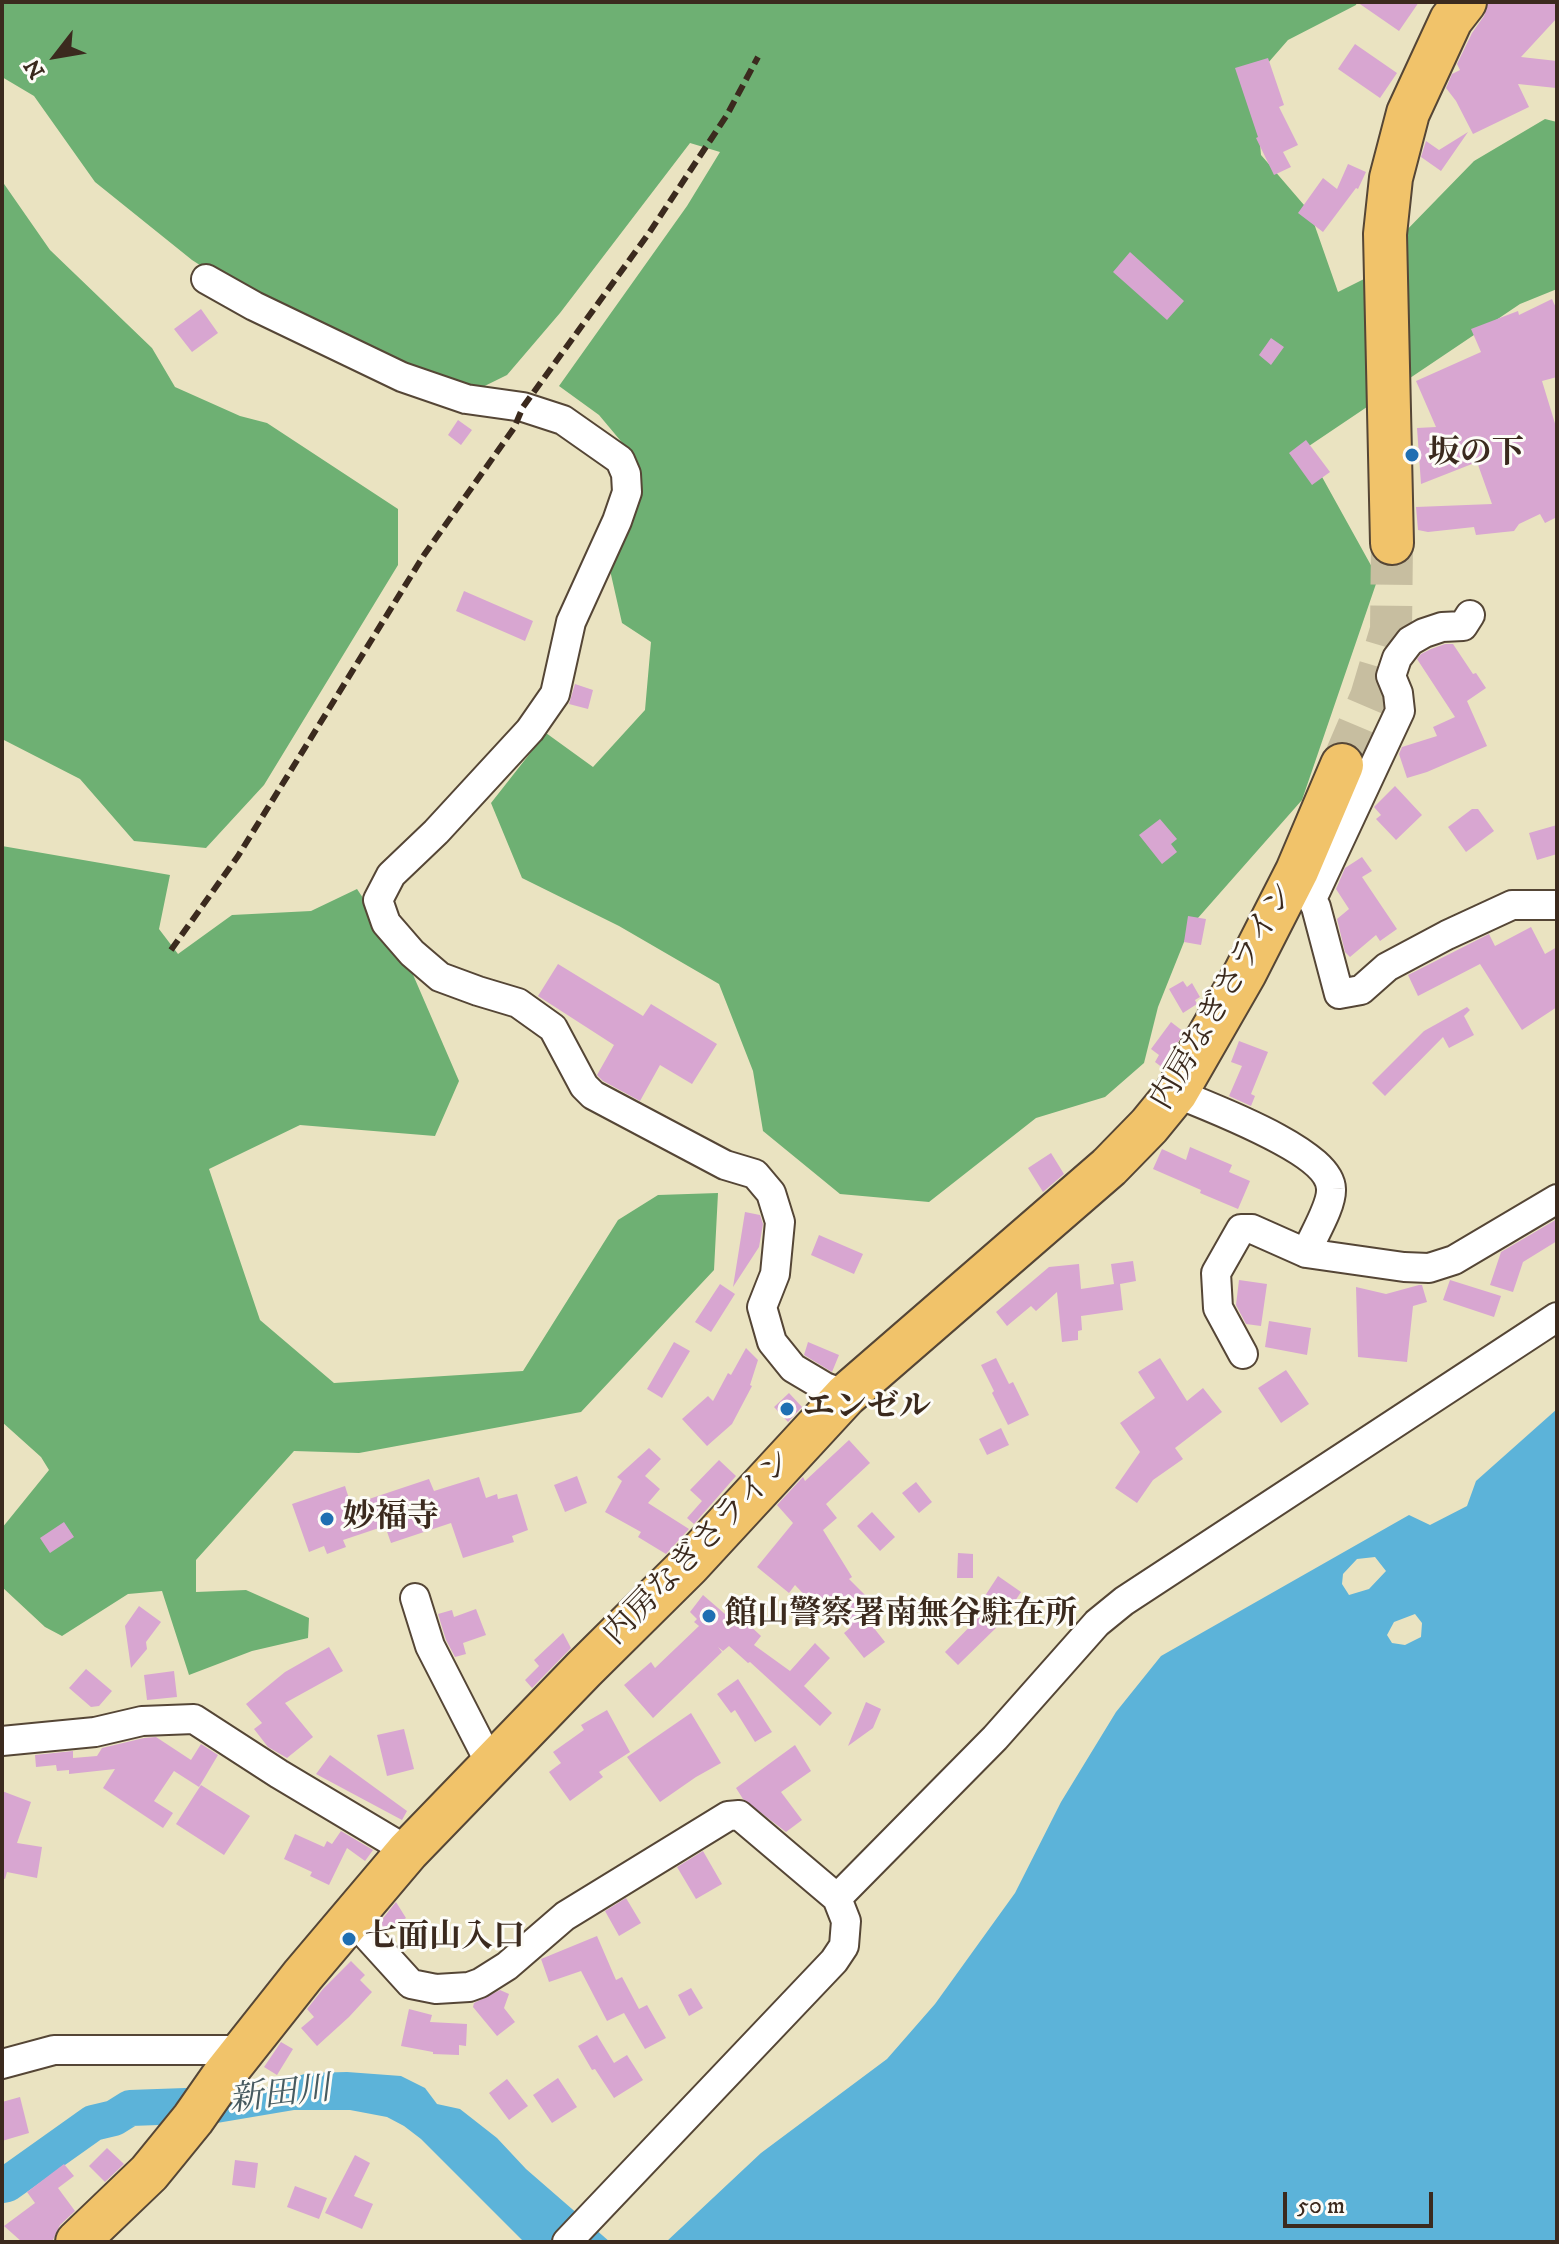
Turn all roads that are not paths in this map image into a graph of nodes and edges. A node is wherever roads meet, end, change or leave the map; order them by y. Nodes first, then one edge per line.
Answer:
1 (1465, 2) edge
2 (206, 279) dead end
3 (1392, 543) tunnel mouth
4 (1470, 615) dead end
5 (1342, 765) tunnel mouth
6 (1305, 885) junction
7 (1557, 905) edge
8 (1176, 1093) junction
9 (1557, 1199) edge
10 (1306, 1253) junction
11 (1557, 1317) edge
12 (1243, 1354) dead end
13 (846, 1395) junction
14 (415, 1598) dead end
15 (2, 1741) edge
16 (491, 1765) junction
17 (408, 1851) junction
18 (837, 1898) junction
19 (351, 1918) junction
20 (233, 2063) junction
21 (2, 2064) edge
22 (77, 2242) edge
23 (567, 2242) edge

1 - 3 highway
2 - 13 street
4 - 6 street
5 - 6 highway, 内房なぎさライン
6 - 7 street
6 - 8 highway, 内房なぎさライン
8 - 10 street
8 - 13 highway, 内房なぎさライン
9 - 10 street
10 - 12 street
11 - 18 street
13 - 16 highway, 内房なぎさライン
14 - 16 street
15 - 17 street
16 - 17 highway, 内房なぎさライン
17 - 19 highway, 内房なぎさライン
18 - 19 street
18 - 23 street
19 - 20 highway, 内房なぎさライン
20 - 21 street
20 - 22 highway, 内房なぎさライン

